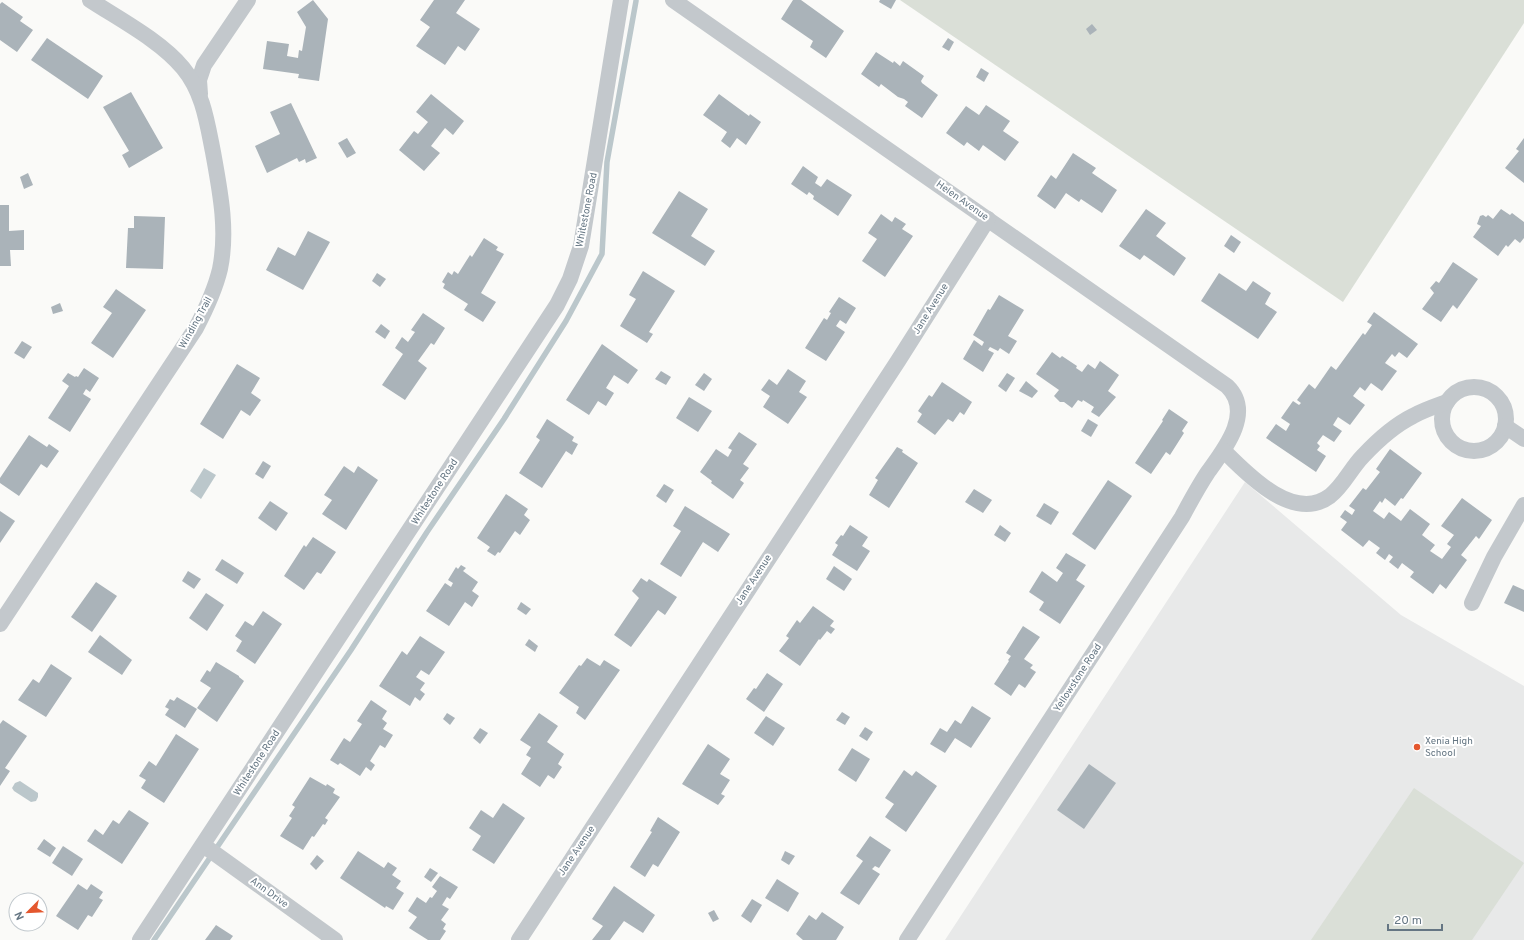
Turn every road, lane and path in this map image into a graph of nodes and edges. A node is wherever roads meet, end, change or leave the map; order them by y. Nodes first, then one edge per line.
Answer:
1 (90, 0) edge
2 (248, 0) edge
3 (621, 0) edge
4 (673, 0) edge
5 (200, 96) junction
6 (988, 219) junction
7 (1447, 402) junction
8 (1238, 411) joint
9 (1505, 426) junction
10 (1524, 439) edge
11 (1224, 451) junction
12 (1524, 505) edge
13 (1472, 603) dead end
14 (0, 624) edge
15 (203, 845) junction
16 (140, 940) edge
17 (336, 940) edge
18 (519, 940) edge
19 (907, 940) edge

1 - 5 street, Winding Trail
2 - 5 street
3 - 15 street, Whitestone Road
4 - 6 street, Helen Avenue
5 - 14 street, Winding Trail
6 - 8 street, Helen Avenue
6 - 18 street, Jane Avenue
7 - 9 street
7 - 9 street
7 - 11 street
8 - 11 street, Yellowstone Road
9 - 10 street
11 - 19 street, Yellowstone Road
12 - 13 street
15 - 16 street, Whitestone Road
15 - 17 street, Ann Drive

